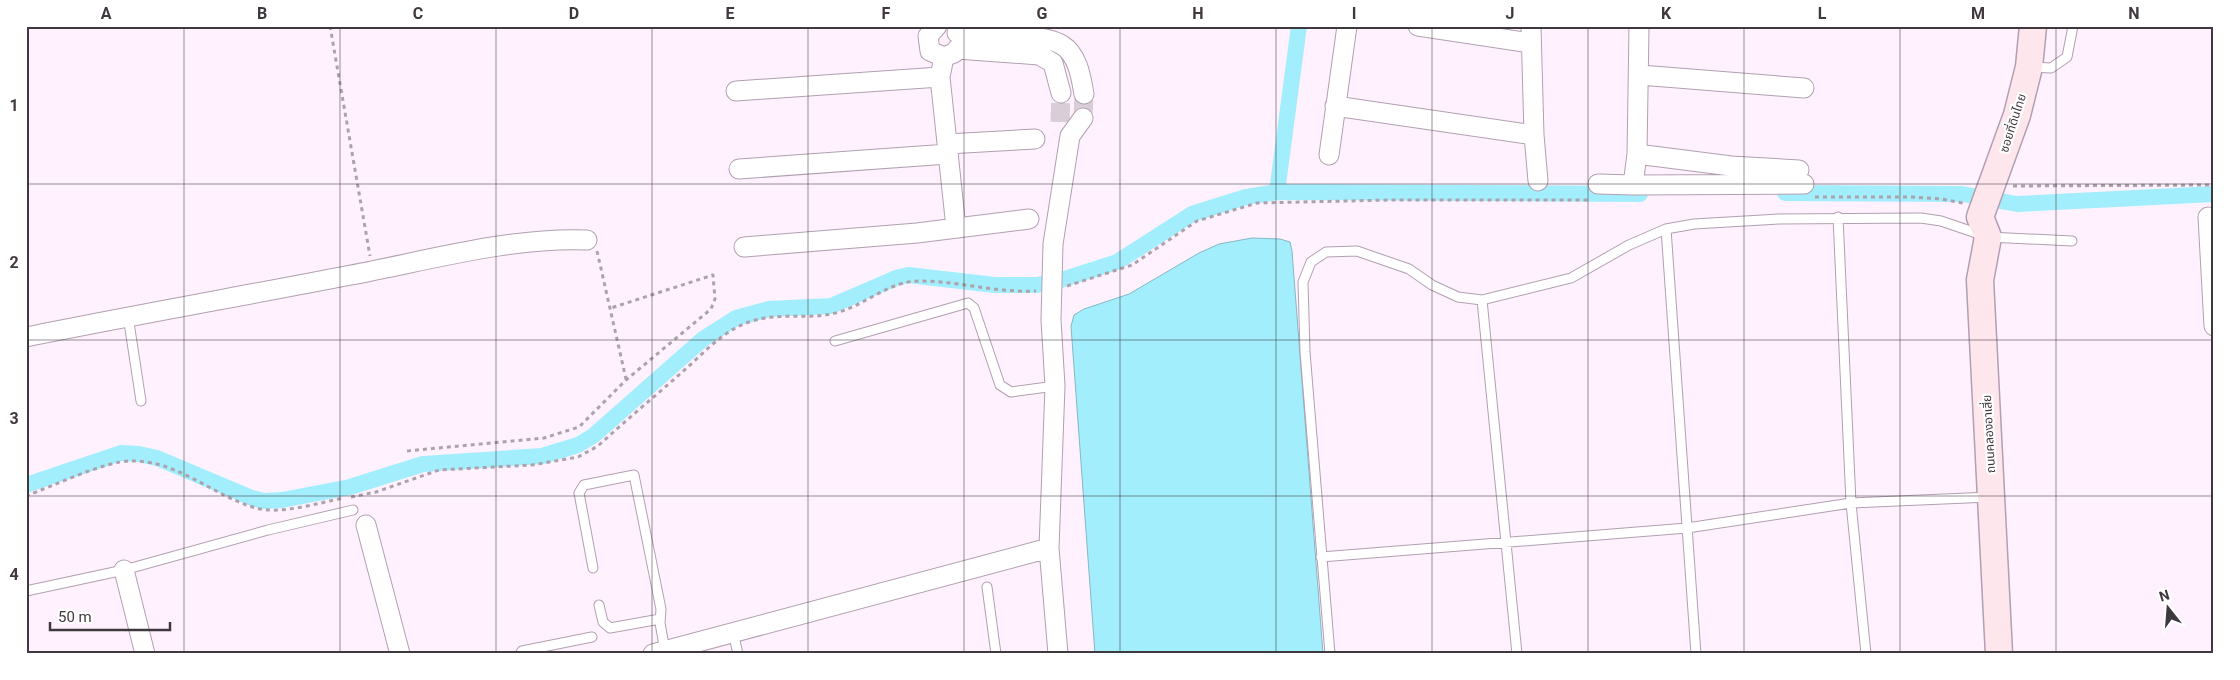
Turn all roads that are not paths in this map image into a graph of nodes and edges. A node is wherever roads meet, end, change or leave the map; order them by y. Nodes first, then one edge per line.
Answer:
1 (937, 26) edge
2 (1347, 26) edge
3 (1418, 26) edge
4 (1639, 26) edge
5 (2073, 26) edge
6 (2031, 27) edge
7 (1530, 35) edge
8 (952, 41) edge
9 (2029, 66) junction
10 (1640, 75) junction
11 (940, 77) junction
12 (1804, 88) dead end
13 (736, 91) dead end
14 (1061, 93) tunnel mouth
15 (1084, 94) tunnel mouth
16 (1335, 106) junction
17 (1083, 118) dead end
18 (1534, 135) junction
19 (1035, 139) dead end
20 (948, 149) junction
21 (1637, 154) junction
22 (1329, 155) dead end
23 (739, 169) dead end
24 (1538, 181) dead end
25 (1633, 184) junction
26 (1596, 192) road end
27 (1838, 217) junction
28 (2208, 217) dead end
29 (1029, 219) dead end
30 (1984, 226) junction
31 (956, 228) junction
32 (1666, 229) junction
33 (587, 240) road end
34 (2072, 241) dead end
35 (744, 247) dead end
36 (1482, 300) junction
37 (128, 316) junction
38 (2214, 326) edge
39 (26, 337) edge
40 (834, 341) dead end
41 (1055, 386) junction
42 (141, 401) dead end
43 (1992, 497) junction
44 (1851, 503) junction
45 (353, 510) dead end
46 (366, 525) dead end
47 (1686, 528) junction
48 (1508, 542) junction
49 (1049, 548) junction
50 (1321, 557) junction
51 (592, 568) dead end
52 (124, 570) junction
53 (987, 586) dead end
54 (26, 591) edge
55 (599, 605) dead end
56 (660, 619) junction
57 (733, 632) junction
58 (592, 637) dead end
59 (659, 652) edge
60 (145, 654) edge
61 (400, 654) edge
62 (520, 654) edge
63 (738, 654) edge
64 (996, 654) edge
65 (1058, 654) edge
66 (1330, 654) edge
67 (1517, 654) edge
68 (1696, 654) edge
69 (1866, 654) edge
70 (2000, 654) edge

1 - 8 street
2 - 16 street
3 - 7 street
4 - 10 street
5 - 9 lane
6 - 9 street, ซอยที่ดินไทย
7 - 18 street
8 - 11 street
8 - 14 street
8 - 15 street
9 - 30 street, ซอยที่ดินไทย
10 - 12 street
10 - 21 street
11 - 13 street
11 - 20 street
16 - 18 street
16 - 22 street
17 - 41 street
18 - 24 street
19 - 20 street
20 - 23 street
20 - 31 street
21 - 25 street
21 - 25 street
25 - 26 street
27 - 30 lane
27 - 32 lane
27 - 44 lane
28 - 38 street
29 - 31 street
30 - 34 lane
30 - 43 street, ถนนคลองอาเสี่ย
31 - 35 street
32 - 36 lane
32 - 47 lane
33 - 37 street
36 - 48 lane
36 - 50 lane
37 - 39 street
37 - 42 lane
40 - 41 lane
41 - 49 street
43 - 44 lane
43 - 70 street, ถนนคลองอาเสี่ย
44 - 47 lane
44 - 69 lane
45 - 52 lane
46 - 61 street
47 - 48 lane
47 - 68 lane
48 - 50 lane
48 - 67 lane
49 - 57 street
49 - 65 street
50 - 66 lane
51 - 56 lane
52 - 54 lane
52 - 60 street
53 - 64 lane
55 - 56 lane
56 - 59 lane
57 - 59 street
57 - 63 lane
58 - 62 lane

